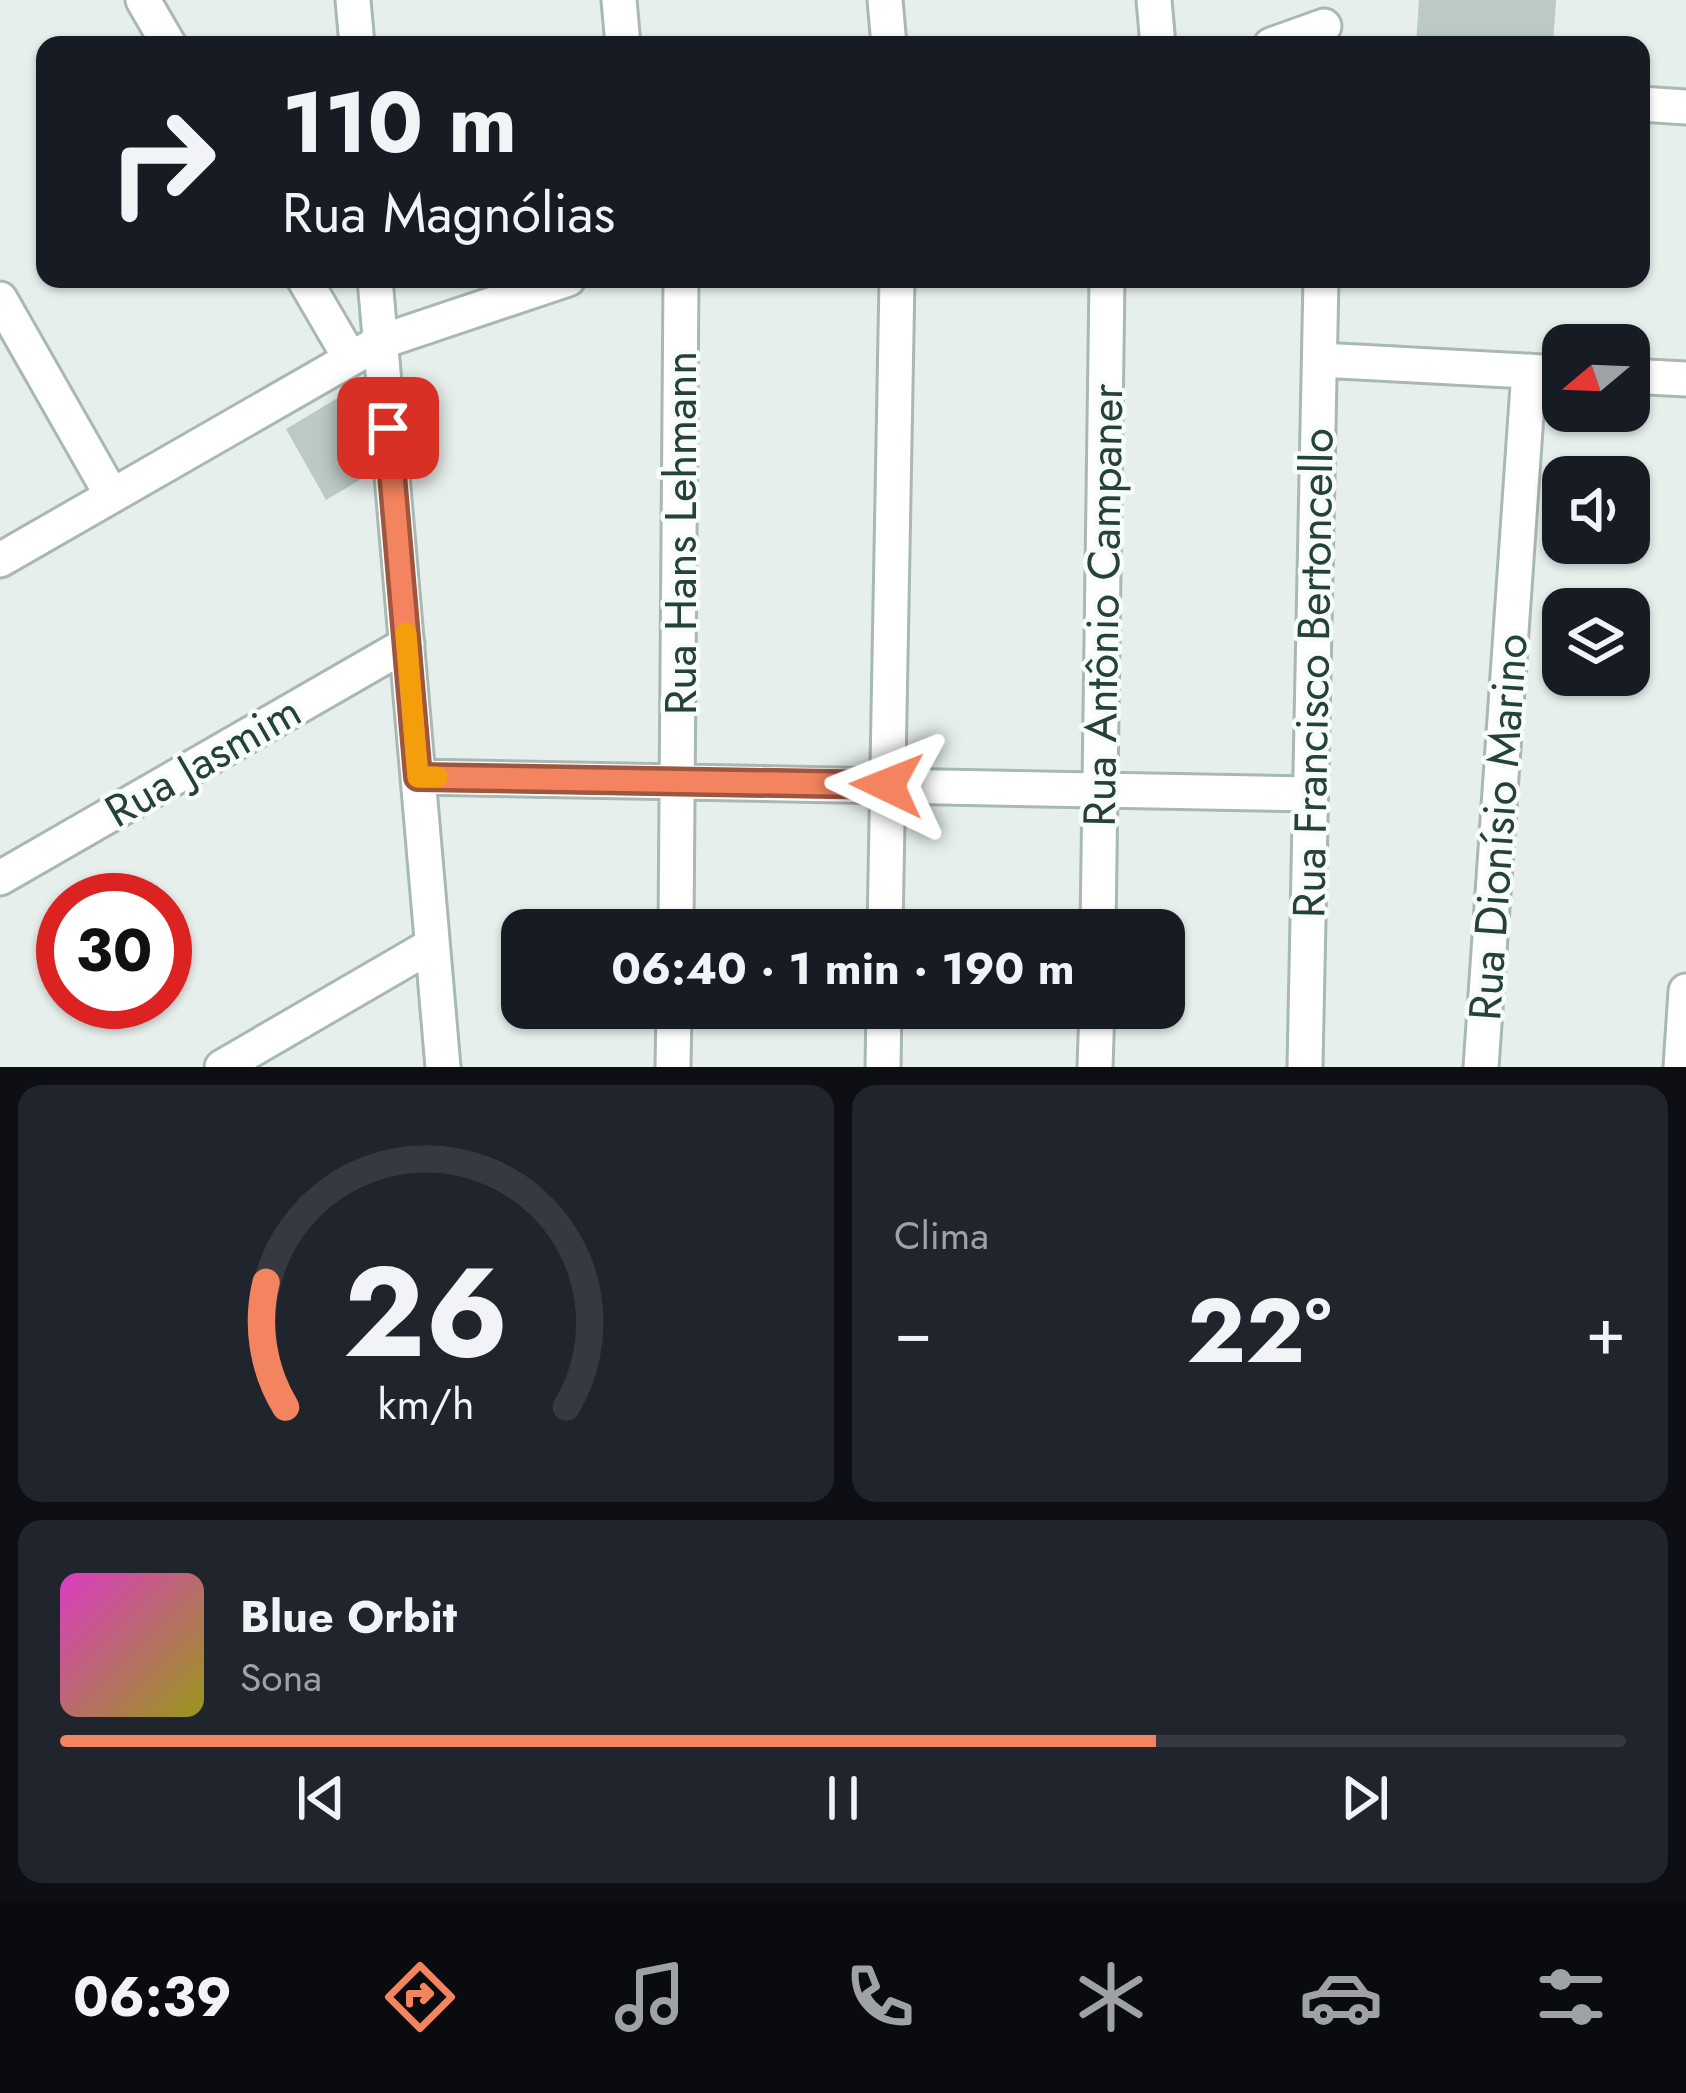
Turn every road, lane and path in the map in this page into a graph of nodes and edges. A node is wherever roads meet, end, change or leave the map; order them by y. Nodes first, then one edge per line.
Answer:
1 (143, 0) edge
2 (353, 0) edge
3 (619, 0) edge
4 (885, 0) edge
5 (1154, 0) edge
6 (1324, 24) edge
7 (164, 36) edge
8 (356, 36) edge
9 (621, 36) edge
10 (888, 36) edge
11 (1157, 36) edge
12 (1293, 36) edge
13 (1650, 105) edge
14 (1686, 107) edge
15 (309, 288) edge
16 (376, 288) edge
17 (541, 288) edge
18 (681, 288) edge
19 (897, 288) edge
20 (1107, 288) edge
21 (1321, 288) edge
22 (0, 299) edge
23 (380, 342) junction
24 (350, 358) junction
25 (1320, 361) junction
26 (1542, 372) edge
27 (1650, 377) edge
28 (1686, 380) edge
29 (1542, 415) edge
30 (111, 494) junction
31 (0, 560) edge
32 (406, 644) junction
33 (418, 777) junction
34 (679, 779) junction
35 (887, 785) junction
36 (1101, 789) junction
37 (1309, 794) junction
38 (3, 868) edge
39 (676, 909) edge
40 (885, 909) edge
41 (1098, 909) edge
42 (432, 945) junction
43 (1686, 991) edge
44 (674, 1029) edge
45 (884, 1029) edge
46 (1096, 1029) edge
47 (221, 1067) edge
48 (443, 1067) edge
49 (673, 1067) edge
50 (883, 1067) edge
51 (1095, 1067) edge
52 (1305, 1067) edge
53 (1481, 1067) edge
54 (1681, 1067) edge

1 - 7 street
2 - 8 street
3 - 9 street
4 - 10 street
5 - 11 street
6 - 12 street
13 - 14 street
15 - 24 street
16 - 23 street
17 - 23 street
18 - 34 street, Rua Hans Lehmann
19 - 35 street
20 - 36 street, Rua Antônio Campaner
21 - 25 street, Rua Francisco Bertoncello
22 - 30 street
23 - 24 street
23 - 32 street
24 - 30 street
25 - 26 street
25 - 37 street, Rua Francisco Bertoncello
27 - 28 street
29 - 53 street, Rua Dionísio Marino
30 - 31 street
32 - 33 street
32 - 38 street, Rua Jasmim
33 - 34 street
33 - 42 street
34 - 35 street
34 - 39 street, Rua Hans Lehmann
35 - 36 street
35 - 40 street
36 - 37 street
36 - 41 street, Rua Antônio Campaner
37 - 52 street, Rua Francisco Bertoncello
42 - 47 street
42 - 48 street
43 - 54 street
44 - 49 street
45 - 50 street
46 - 51 street

